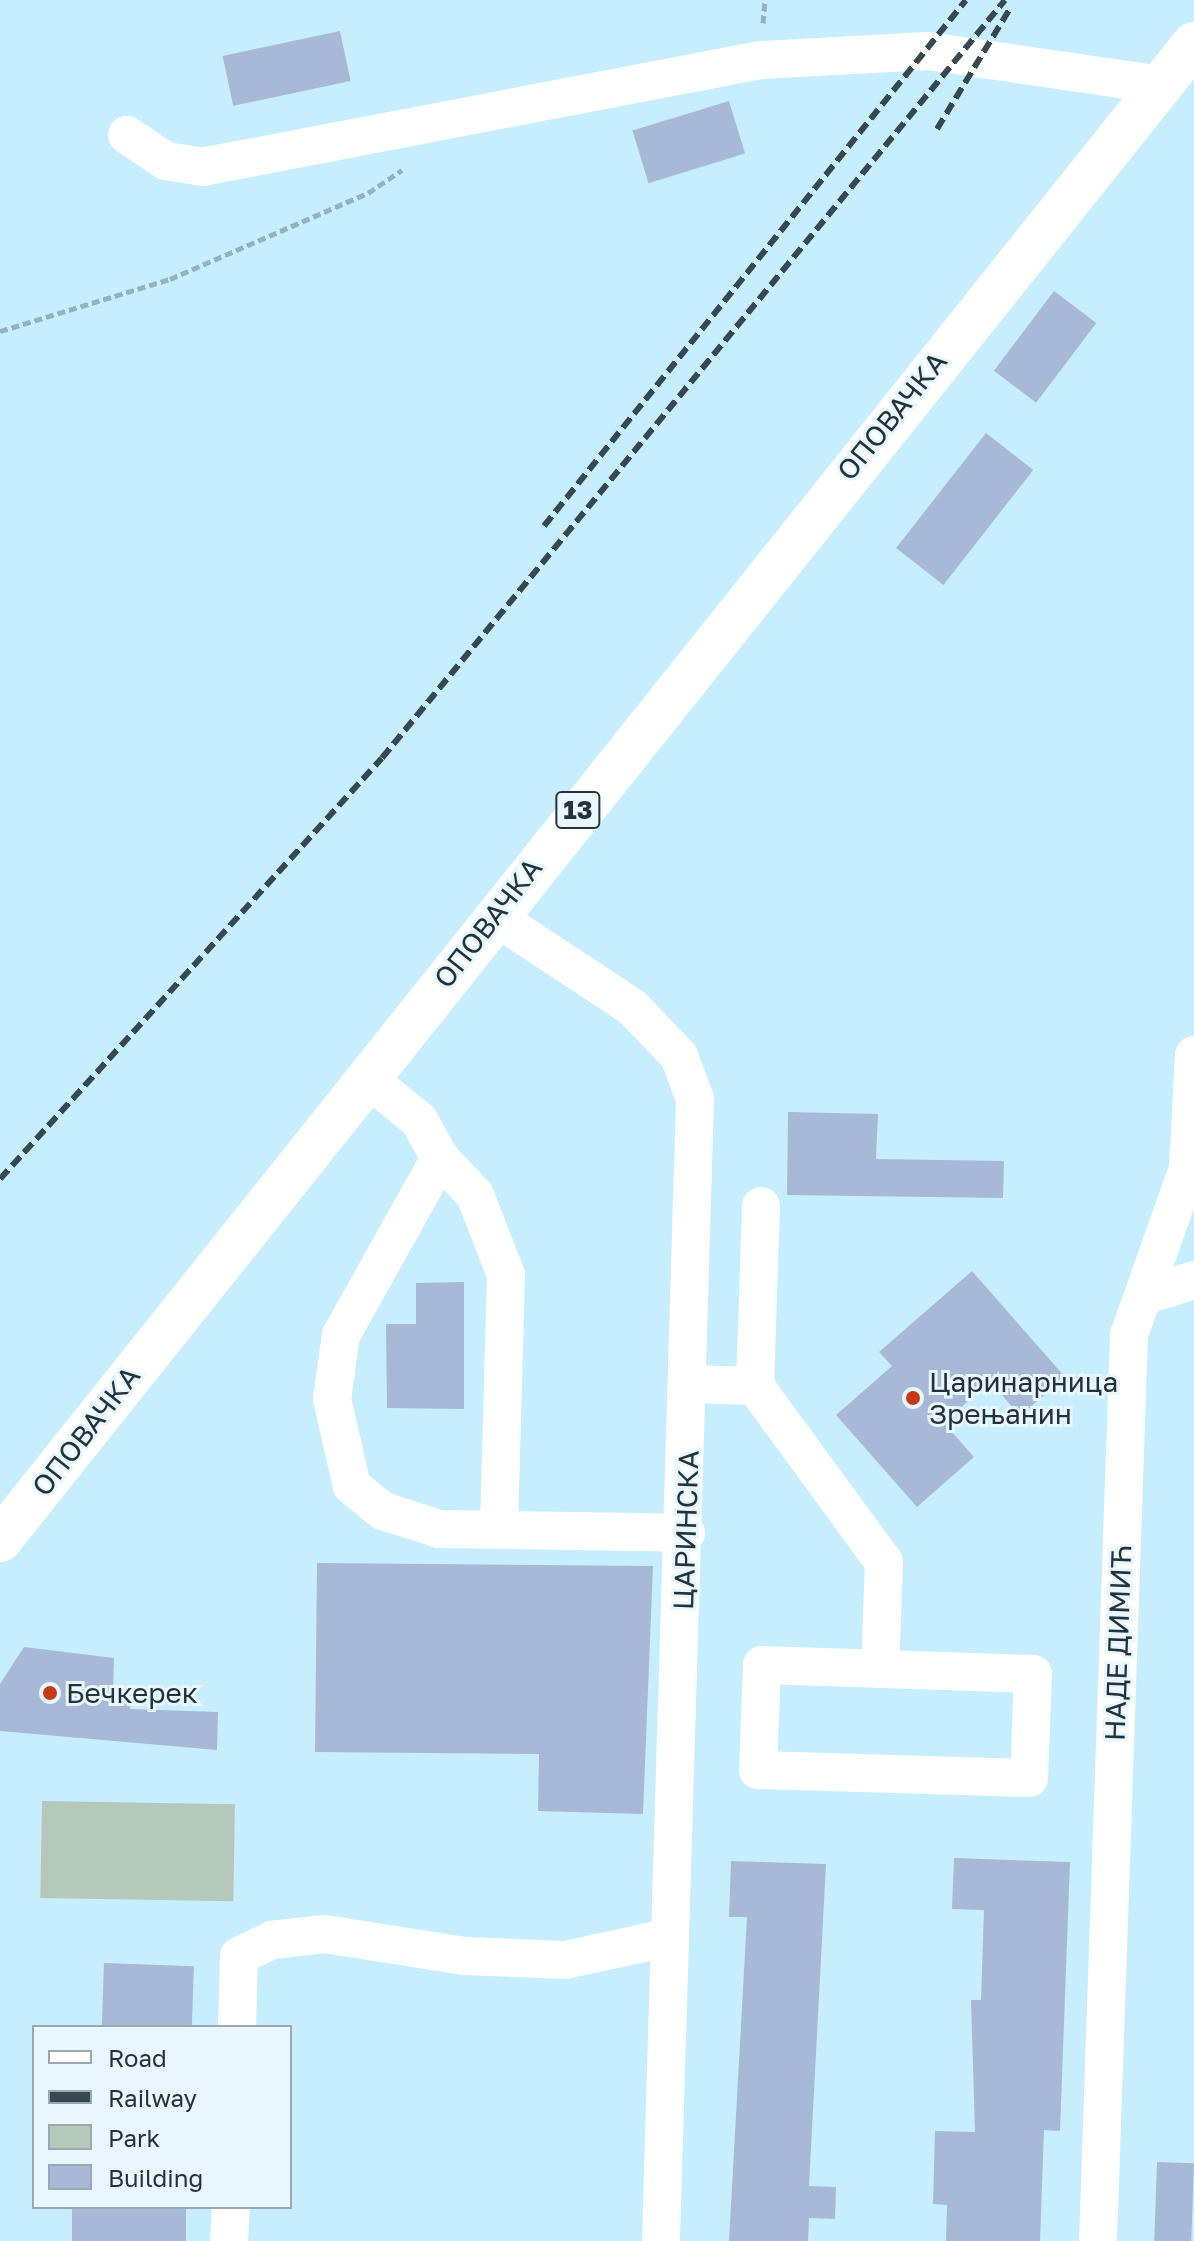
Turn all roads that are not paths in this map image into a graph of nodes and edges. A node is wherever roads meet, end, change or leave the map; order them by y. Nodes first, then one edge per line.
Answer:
1 (1194, 44) edge
2 (1178, 80) edge
3 (127, 135) dead end
4 (494, 916) junction
5 (1194, 1055) edge
6 (366, 1077) junction
7 (440, 1158) junction
8 (1191, 1172) edge
9 (761, 1206) dead end
10 (1194, 1280) edge
11 (1149, 1294) junction
12 (691, 1384) junction
13 (755, 1386) junction
14 (499, 1530) junction
15 (686, 1533) junction
16 (0, 1540) edge
17 (880, 1669) junction
18 (671, 1937) junction
19 (237, 2025) edge
20 (231, 2209) edge
21 (229, 2241) edge
22 (661, 2241) edge
23 (1098, 2241) edge

1 - 2 main road, 13
2 - 3 street
2 - 4 main road, ОПОВАЧКА / 13
4 - 6 main road, ОПОВАЧКА / 13
4 - 12 street, ЦАРИНСКА
5 - 8 street, НАДЕ ДИМИЋ
6 - 7 street
6 - 16 main road, ОПОВАЧКА / 13
7 - 14 street
7 - 14 street
8 - 11 street, НАДЕ ДИМИЋ
9 - 13 street
10 - 11 street
11 - 23 street, НАДЕ ДИМИЋ
12 - 13 street
12 - 15 street, ЦАРИНСКА
13 - 17 street
14 - 15 street
15 - 18 street, ЦАРИНСКА
17 - 17 street
18 - 19 street
18 - 22 street, ЦАРИНСКА
20 - 21 street

